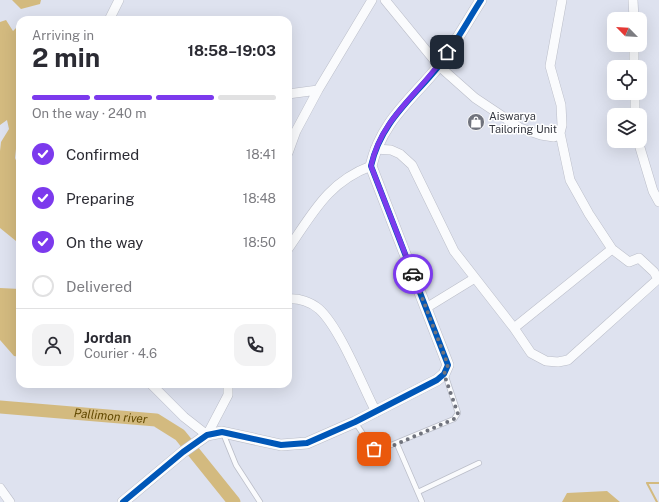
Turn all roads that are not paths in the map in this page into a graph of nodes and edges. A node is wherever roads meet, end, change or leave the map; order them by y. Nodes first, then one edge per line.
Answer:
1 (119, 0) edge
2 (372, 0) edge
3 (385, 0) edge
4 (481, 0) edge
5 (562, 0) edge
6 (633, 0) edge
7 (634, 12) edge
8 (111, 16) edge
9 (439, 66) junction
10 (318, 90) junction
11 (292, 93) edge
12 (560, 133) junction
13 (292, 142) edge
14 (640, 148) edge
15 (375, 149) junction
16 (371, 166) junction
17 (659, 202) edge
18 (292, 242) edge
19 (612, 249) junction
20 (475, 278) junction
21 (292, 299) edge
22 (426, 308) junction
23 (514, 328) junction
24 (444, 374) junction
25 (155, 388) edge
26 (228, 388) edge
27 (376, 412) junction
28 (354, 422) junction
29 (222, 432) junction
30 (204, 437) junction
31 (397, 444) junction
32 (479, 463) dead end
33 (0, 488) edge
34 (418, 492) junction
35 (10, 502) edge
36 (123, 502) edge
37 (260, 502) edge
38 (422, 502) edge

1 - 8 street
2 - 10 street
3 - 9 street
4 - 9 street
5 - 12 street
6 - 7 street
9 - 12 street
9 - 15 street
10 - 11 street
10 - 13 street
12 - 19 street
14 - 17 street
15 - 16 street
15 - 20 street
16 - 18 street
16 - 22 street
19 - 23 street
19 - 23 street
20 - 22 street
20 - 23 street
21 - 27 street
22 - 24 street
24 - 27 street
24 - 31 lane
25 - 30 street
26 - 30 street
27 - 28 street
28 - 29 street
28 - 31 lane
29 - 30 street
29 - 37 lane
30 - 36 street
31 - 34 lane
32 - 34 lane
33 - 35 street
34 - 38 lane

